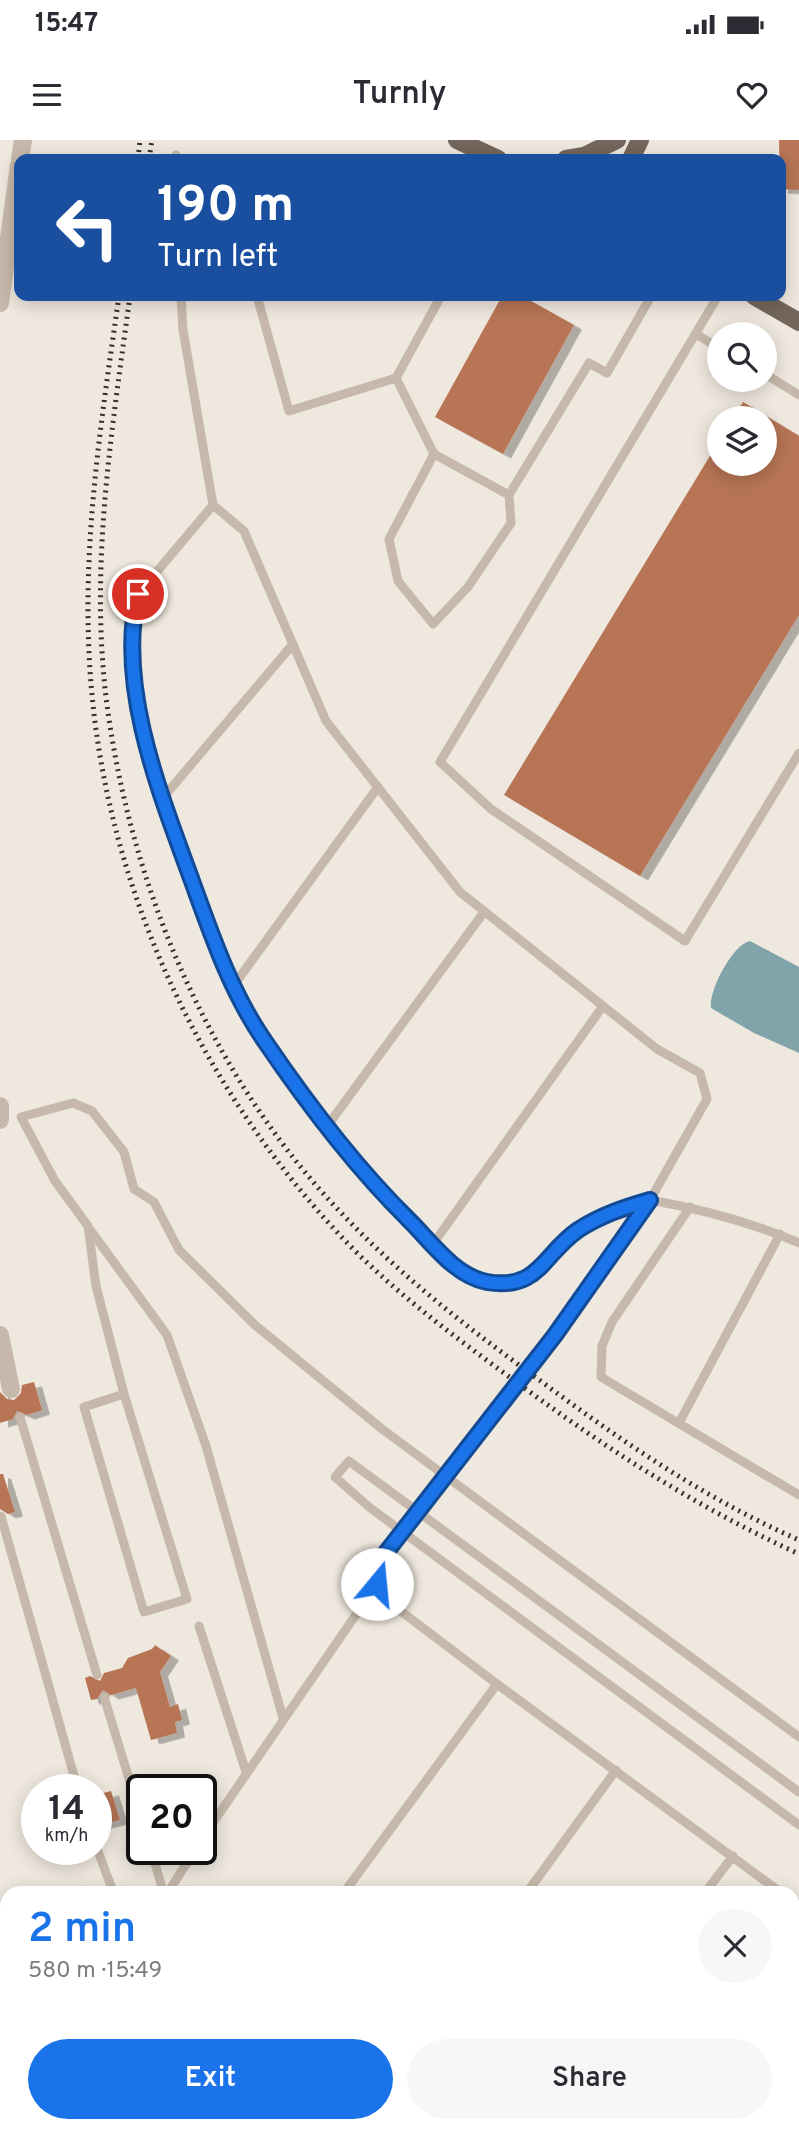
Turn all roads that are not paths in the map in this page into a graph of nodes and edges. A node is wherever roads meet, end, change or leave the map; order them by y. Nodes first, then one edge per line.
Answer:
1 (457, 140) edge
2 (617, 140) edge
3 (487, 154) edge
4 (588, 154) edge
5 (14, 201) edge
6 (181, 301) edge
7 (258, 301) edge
8 (438, 301) edge
9 (648, 301) edge
10 (715, 301) edge
11 (763, 301) edge
12 (0, 303) edge
13 (799, 322) edge
14 (696, 334) junction
15 (707, 341) edge
16 (396, 378) junction
17 (777, 381) edge
18 (799, 395) edge
19 (434, 454) junction
20 (509, 495) junction
21 (213, 505) junction
22 (293, 644) junction
23 (799, 753) edge
24 (378, 787) junction
25 (162, 799) junction
26 (484, 912) junction
27 (234, 985) junction
28 (603, 1006) junction
29 (0, 1106) edge
30 (21, 1117) junction
31 (0, 1119) edge
32 (328, 1125) junction
33 (650, 1200) junction
34 (690, 1207) junction
35 (88, 1226) junction
36 (780, 1234) junction
37 (799, 1242) edge
38 (433, 1244) junction
39 (0, 1335) edge
40 (555, 1335) joint
41 (11, 1389) dead end
42 (124, 1394) junction
43 (20, 1417) dead end
44 (679, 1423) junction
45 (446, 1476) junction
46 (799, 1495) edge
47 (418, 1512) junction
48 (1, 1516) edge
49 (402, 1532) junction
50 (381, 1559) joint
51 (377, 1584) junction
52 (199, 1626) dead end
53 (97, 1675) dead end
54 (497, 1684) junction
55 (104, 1697) dead end
56 (283, 1718) junction
57 (799, 1737) edge
58 (616, 1770) junction
59 (246, 1772) junction
60 (74, 1774) edge
61 (128, 1774) edge
62 (799, 1792) edge
63 (217, 1816) edge
64 (799, 1825) edge
65 (733, 1856) junction
66 (103, 1865) edge
67 (156, 1865) edge
68 (185, 1865) edge
69 (111, 1886) edge
70 (163, 1886) edge
71 (171, 1886) edge
72 (349, 1886) edge
73 (532, 1886) edge
74 (710, 1886) edge
75 (772, 1886) edge

1 - 3 main road
2 - 4 main road
5 - 12 street
6 - 21 lane
7 - 16 lane
8 - 16 lane
9 - 20 lane
10 - 14 lane
11 - 13 main road
14 - 15 lane
14 - 23 lane
16 - 19 lane
17 - 18 lane
19 - 20 lane
19 - 20 lane
21 - 22 lane
21 - 25 lane
22 - 24 lane
22 - 25 lane
24 - 26 lane
24 - 27 lane
25 - 27 lane
26 - 28 lane
26 - 32 lane
27 - 32 lane
28 - 33 lane
28 - 38 lane
29 - 31 street
30 - 31 lane
30 - 35 lane
30 - 45 lane
32 - 38 lane
33 - 34 lane
33 - 38 lane
33 - 40 lane
34 - 36 lane
34 - 44 lane
35 - 42 lane
35 - 56 lane
36 - 37 lane
36 - 44 lane
39 - 41 street
40 - 45 street
42 - 42 lane
43 - 53 lane
44 - 46 lane
45 - 47 street
45 - 57 lane
47 - 49 street
47 - 49 lane
47 - 62 lane
48 - 60 lane
49 - 50 street
49 - 64 lane
50 - 51 lane
51 - 54 lane
51 - 56 lane
52 - 59 lane
54 - 58 lane
54 - 72 lane
55 - 61 lane
56 - 59 lane
58 - 65 lane
58 - 73 lane
59 - 63 lane
65 - 74 lane
65 - 75 lane
66 - 69 lane
67 - 70 lane
68 - 71 lane

